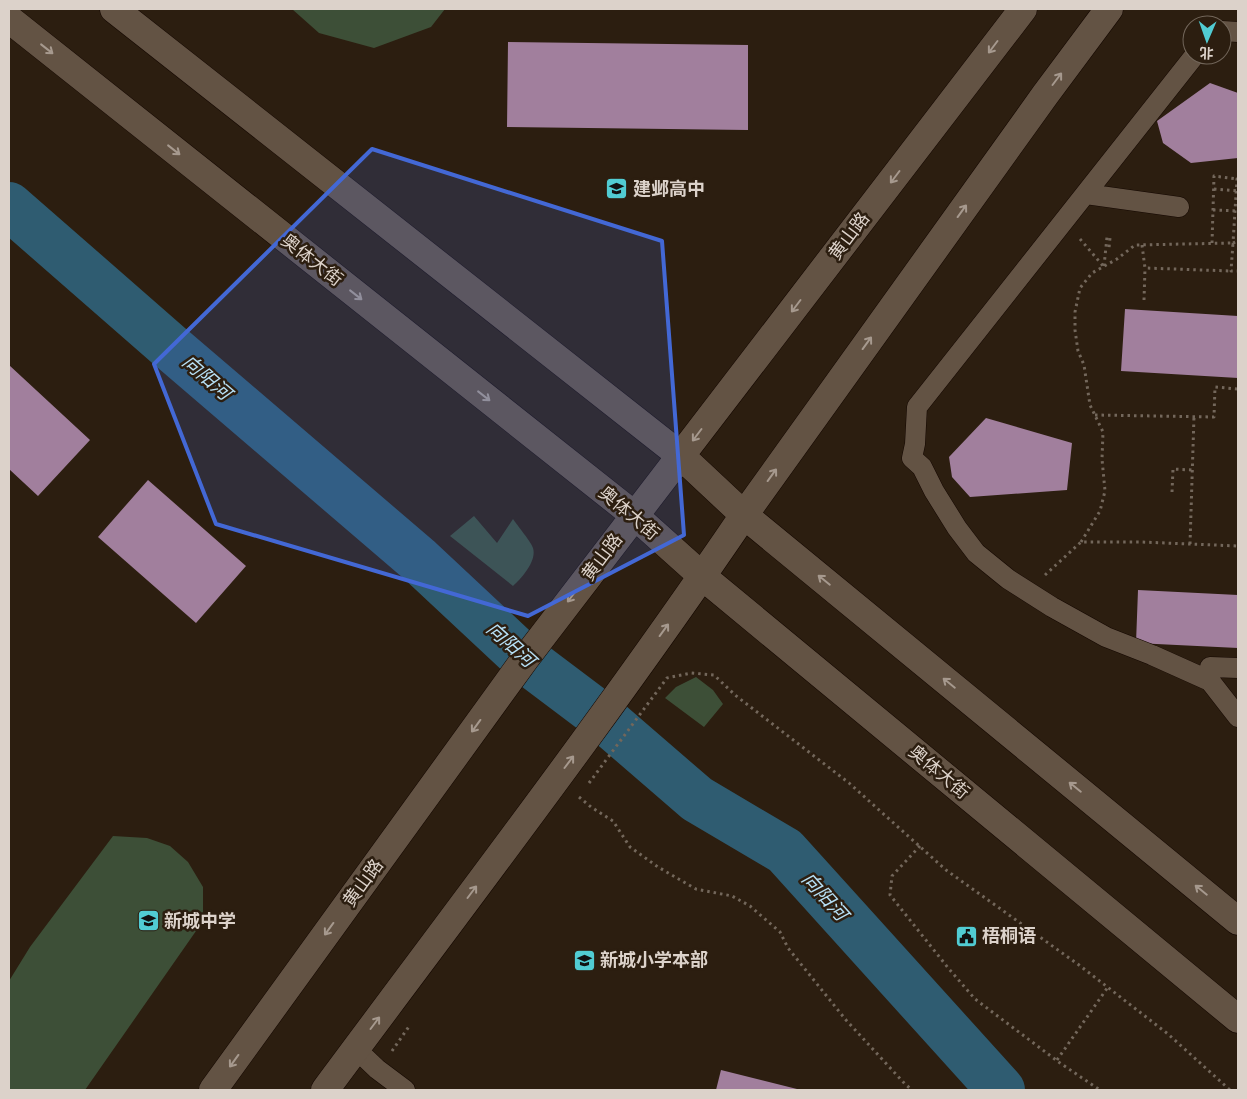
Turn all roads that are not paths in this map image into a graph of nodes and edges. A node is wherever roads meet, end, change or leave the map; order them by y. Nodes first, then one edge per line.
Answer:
1 (114, 9) edge
2 (1023, 9) edge
3 (1109, 9) edge
4 (9, 19) edge
5 (1188, 65) edge
6 (1086, 194) junction
7 (1179, 207) dead end
8 (681, 456) junction
9 (744, 514) junction
10 (634, 515) junction
11 (702, 576) junction
12 (1238, 668) edge
13 (1210, 681) junction
14 (1238, 717) edge
15 (1238, 921) edge
16 (1238, 1019) edge
17 (356, 1049) junction
18 (213, 1090) edge
19 (325, 1090) edge
20 (405, 1090) edge

1 - 8 main road
2 -> 8 main road, 黄山路
9 -> 3 main road
4 -> 10 main road, 奥体大街
5 - 6 street
6 - 7 street
6 - 13 street
8 - 9 main road
8 - 10 main road, 黄山路
9 - 11 main road
15 -> 9 main road
10 - 11 main road, 奥体大街
10 -> 18 main road, 黄山路
11 - 16 main road, 奥体大街
17 -> 11 main road
12 - 13 street
13 - 14 street
17 - 19 main road
17 - 20 street

